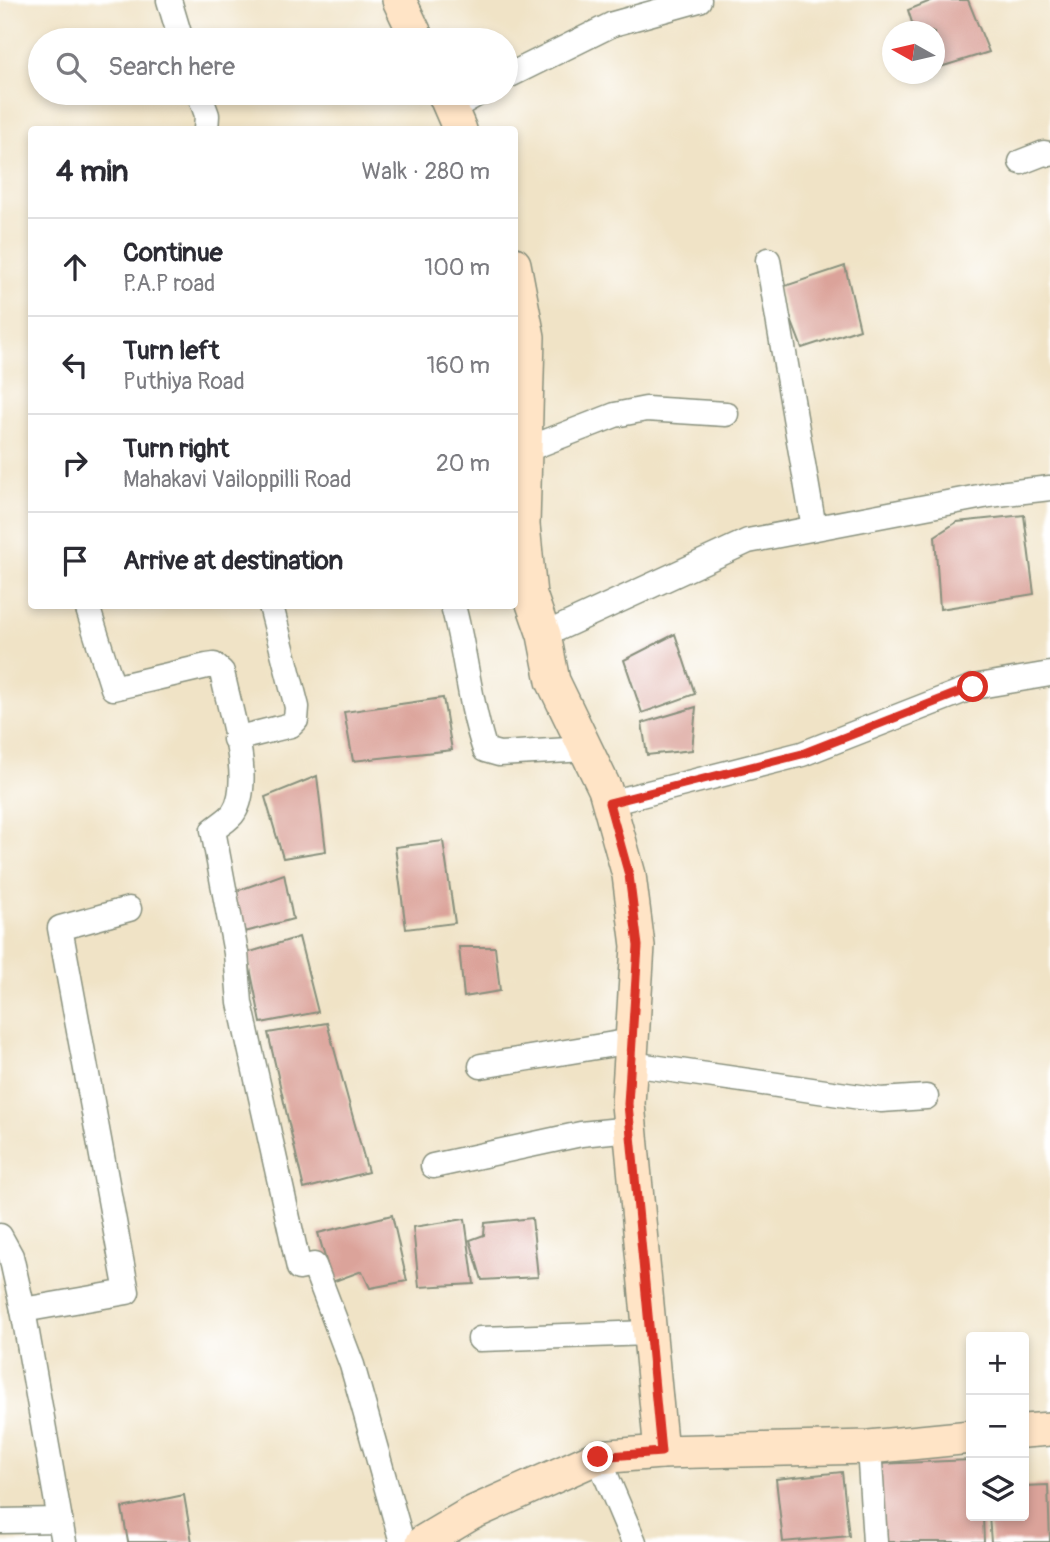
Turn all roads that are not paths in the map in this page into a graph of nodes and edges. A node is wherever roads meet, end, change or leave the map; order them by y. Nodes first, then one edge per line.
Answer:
1 (169, 0) edge
2 (399, 0) edge
3 (699, 0) edge
4 (177, 28) edge
5 (412, 28) edge
6 (518, 71) edge
7 (203, 105) edge
8 (206, 126) edge
9 (1050, 154) edge
10 (1021, 162) dead end
11 (768, 260) dead end
12 (518, 285) edge
13 (726, 414) dead end
14 (525, 450) junction
15 (1050, 488) edge
16 (814, 528) junction
17 (88, 609) edge
18 (272, 609) edge
19 (454, 609) edge
20 (544, 635) junction
21 (1050, 674) edge
22 (235, 739) junction
23 (586, 749) junction
24 (609, 803) junction
25 (129, 909) dead end
26 (631, 1053) junction
27 (481, 1066) dead end
28 (926, 1097) dead end
29 (630, 1129) junction
30 (433, 1166) dead end
31 (0, 1236) edge
32 (23, 1310) junction
33 (649, 1333) junction
34 (480, 1339) dead end
35 (1050, 1429) edge
36 (1029, 1431) edge
37 (966, 1437) edge
38 (869, 1447) junction
39 (661, 1452) junction
40 (598, 1457) junction
41 (0, 1521) edge
42 (62, 1531) edge
43 (402, 1542) edge
44 (423, 1542) edge
45 (634, 1542) edge
46 (875, 1542) edge

1 - 4 street
2 - 5 street
3 - 6 street
7 - 8 street
9 - 10 street
11 - 16 street
12 - 14 street
13 - 14 street
14 - 20 street
15 - 16 street
16 - 20 street
17 - 22 street
18 - 22 street
19 - 23 street
20 - 23 street
21 - 24 street
22 - 43 street
23 - 24 street
24 - 26 street
25 - 32 street
26 - 27 street
26 - 28 street
26 - 29 street
29 - 30 street
29 - 33 street
31 - 32 street
32 - 42 street
33 - 34 street
33 - 39 street
35 - 36 street
37 - 38 street
38 - 39 street
38 - 46 street
39 - 40 street
40 - 44 street
40 - 45 street
41 - 42 street

